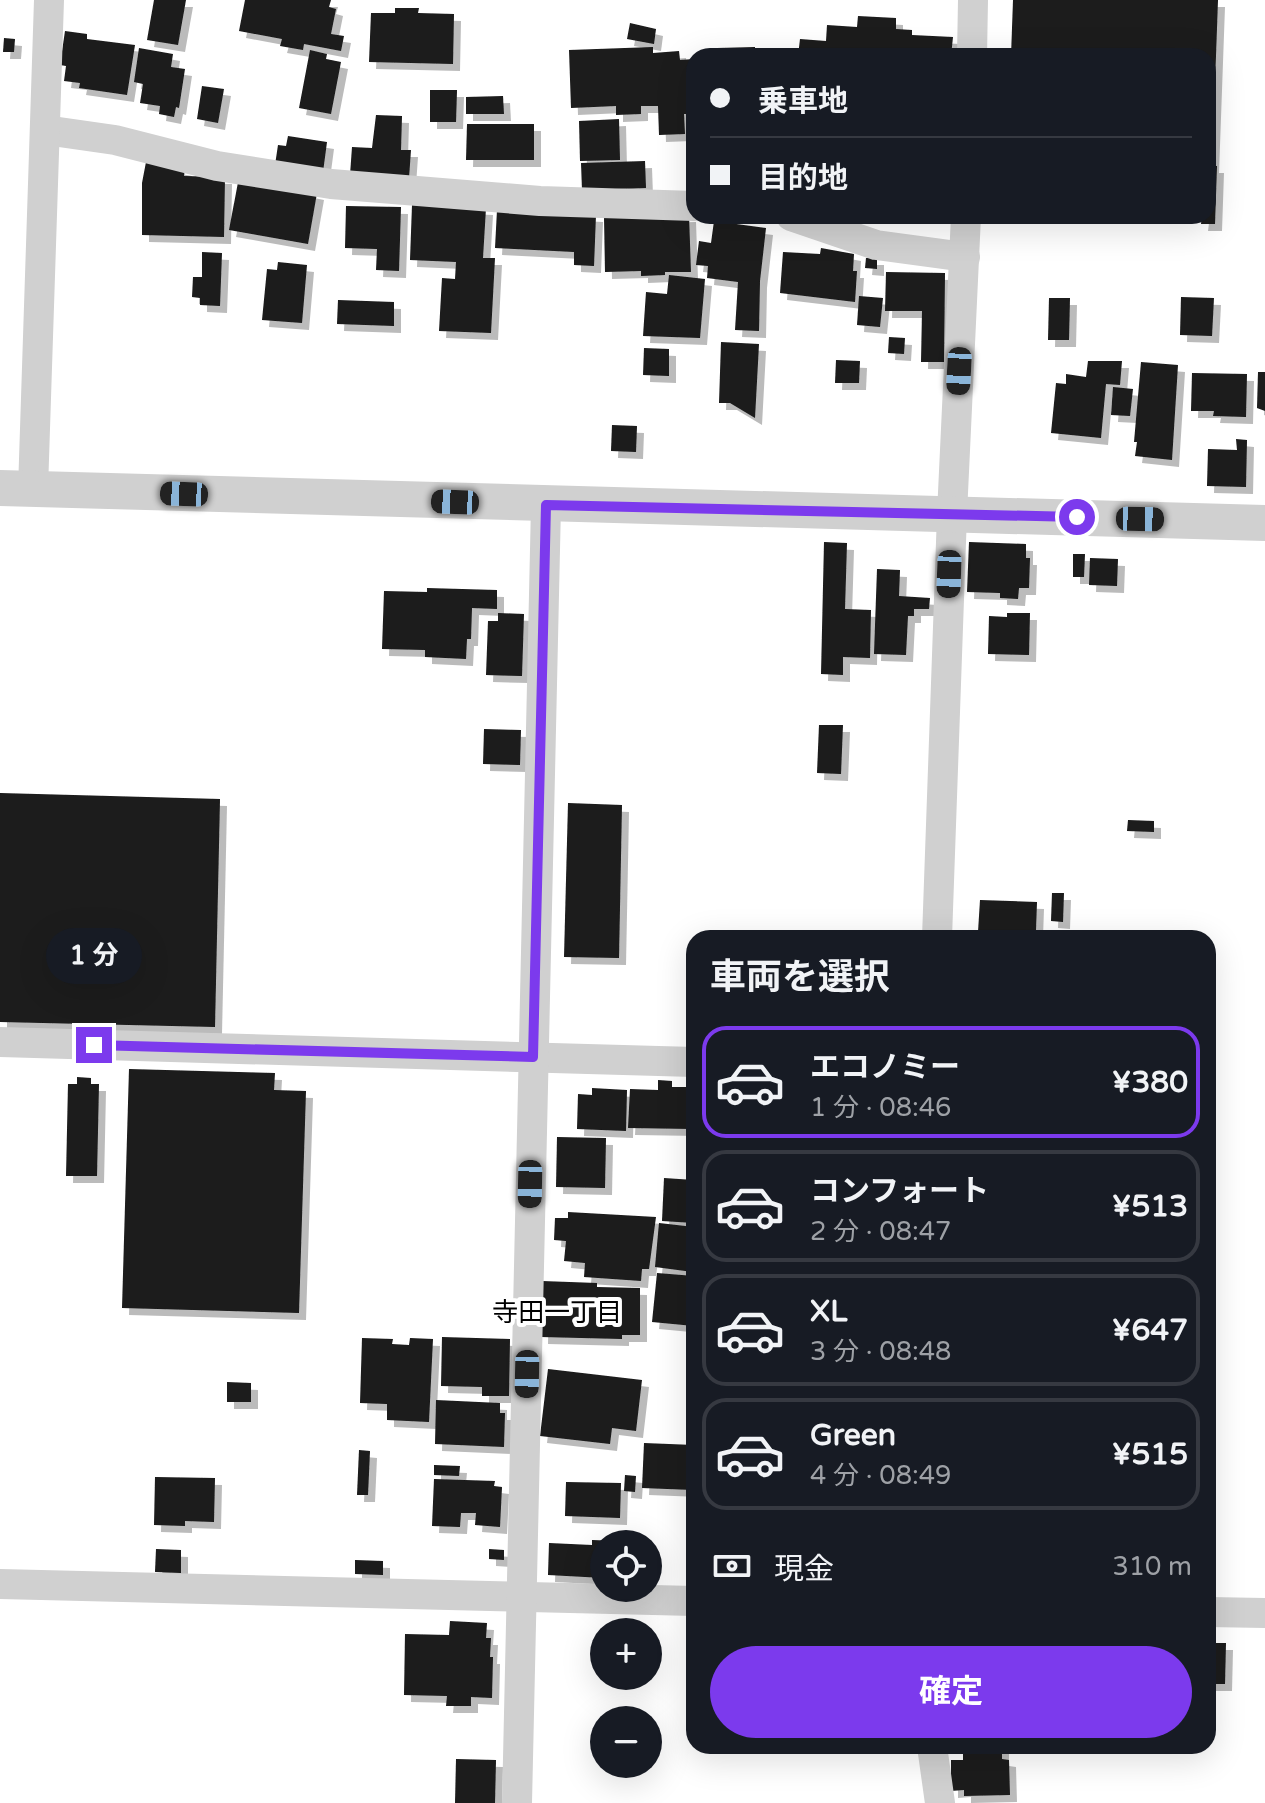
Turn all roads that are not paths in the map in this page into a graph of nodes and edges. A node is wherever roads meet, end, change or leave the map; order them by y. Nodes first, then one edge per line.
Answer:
1 (49, 0) edge
2 (973, 0) edge
3 (972, 48) edge
4 (45, 130) junction
5 (686, 206) edge
6 (814, 224) edge
7 (966, 224) edge
8 (965, 257) junction
9 (17, 489) edge
10 (546, 505) junction
11 (952, 514) junction
12 (1265, 523) edge
13 (937, 930) edge
14 (0, 1042) edge
15 (533, 1057) junction
16 (686, 1062) edge
17 (0, 1584) edge
18 (522, 1596) junction
19 (686, 1601) edge
20 (1216, 1612) edge
21 (1265, 1613) edge
22 (933, 1754) edge
23 (517, 1803) edge
24 (940, 1803) edge

1 - 4 street
2 - 3 street
4 - 5 street
4 - 9 street
6 - 8 street
7 - 8 street
8 - 11 street
9 - 10 street
10 - 11 street
10 - 15 street
11 - 12 street
11 - 13 street
14 - 15 street
15 - 16 street
15 - 18 street
17 - 18 street
18 - 19 street
18 - 23 street
20 - 21 street
22 - 24 street

